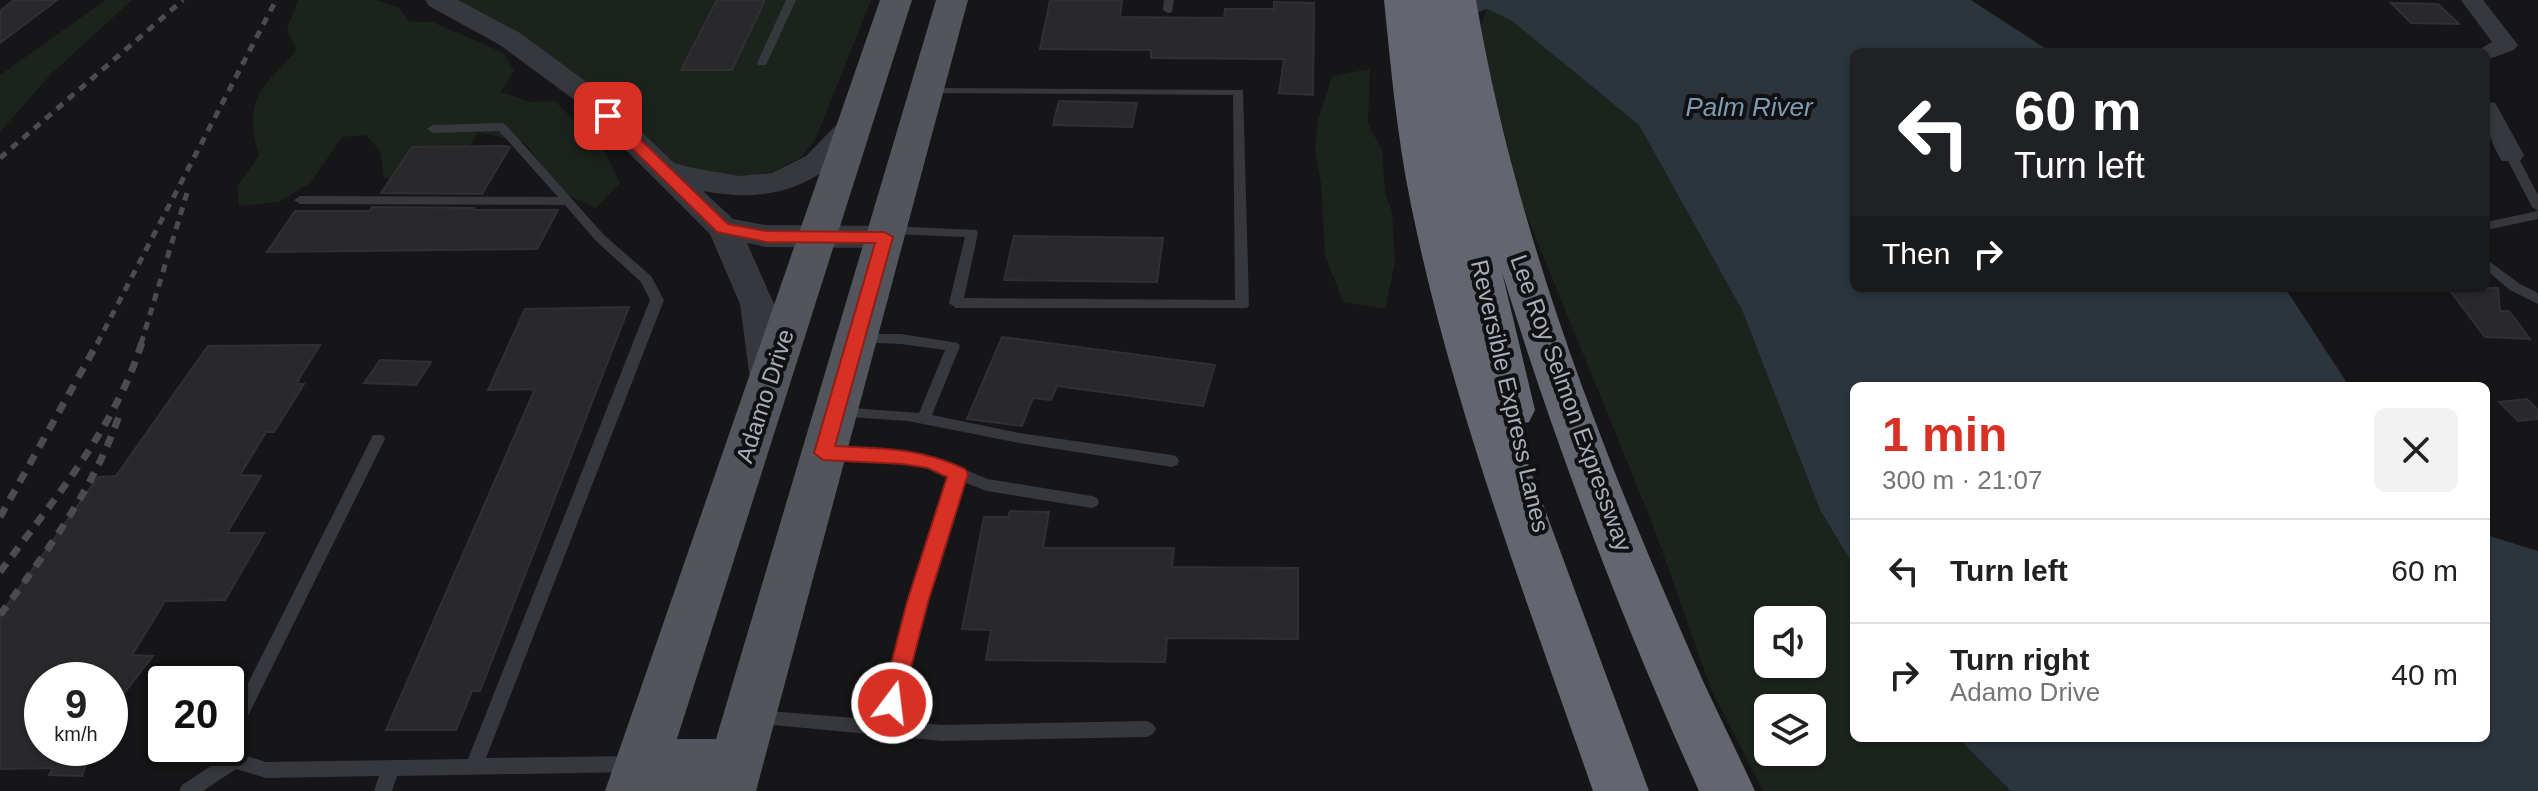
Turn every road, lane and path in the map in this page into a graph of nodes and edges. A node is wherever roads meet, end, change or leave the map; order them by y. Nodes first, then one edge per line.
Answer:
1 (438, 0) edge
2 (791, 0) edge
3 (896, 0) edge
4 (952, 0) edge
5 (1400, 0) edge
6 (1430, 0) edge
7 (2472, 0) edge
8 (1462, 16) edge
9 (2490, 51) edge
10 (762, 63) dead end
11 (926, 91) junction
12 (2490, 116) edge
13 (855, 122) junction
14 (433, 129) dead end
15 (2511, 155) joint
16 (660, 168) junction
17 (300, 200) dead end
18 (568, 201) junction
19 (2538, 207) edge
20 (2538, 215) edge
21 (2490, 225) edge
22 (723, 228) junction
23 (885, 234) junction
24 (817, 238) junction
25 (2490, 266) edge
26 (2538, 299) edge
27 (856, 339) junction
28 (769, 386) junction
29 (923, 419) junction
30 (829, 432) junction
31 (378, 439) dead end
32 (1172, 461) dead end
33 (958, 474) junction
34 (1092, 502) dead end
35 (248, 700) edge
36 (886, 728) junction
37 (1147, 729) dead end
38 (738, 758) edge
39 (248, 764) edge
40 (225, 766) edge
41 (474, 766) junction
42 (391, 768) junction
43 (637, 778) edge
44 (188, 791) edge
45 (383, 791) edge
46 (1599, 791) edge
47 (1621, 791) edge
48 (1727, 791) edge

1 - 16 street
2 - 10 lane
3 - 13 main road, Adamo Drive
4 - 11 main road
5 - 47 highway
6 - 46 highway, Reversible Express Lanes
7 - 9 street
8 - 48 highway, Lee Roy Selmon Expressway
11 - 23 main road
11 - 23 lane
12 - 15 street
13 - 16 street
13 - 24 main road, Adamo Drive
14 - 18 lane
15 - 19 lane
16 - 22 street
17 - 18 lane
18 - 41 lane
20 - 21 lane
22 - 24 street
22 - 28 street
23 - 24 street
23 - 27 main road
24 - 28 main road, Adamo Drive
25 - 26 lane
27 - 29 lane
27 - 30 main road
28 - 43 main road, Adamo Drive
29 - 30 lane
29 - 32 lane
30 - 33 lane
30 - 38 main road
31 - 35 lane
33 - 34 lane
33 - 36 lane
36 - 37 lane
36 - 38 lane
38 - 43 main road
39 - 42 lane
40 - 44 lane
41 - 42 lane
41 - 43 lane
42 - 45 lane

